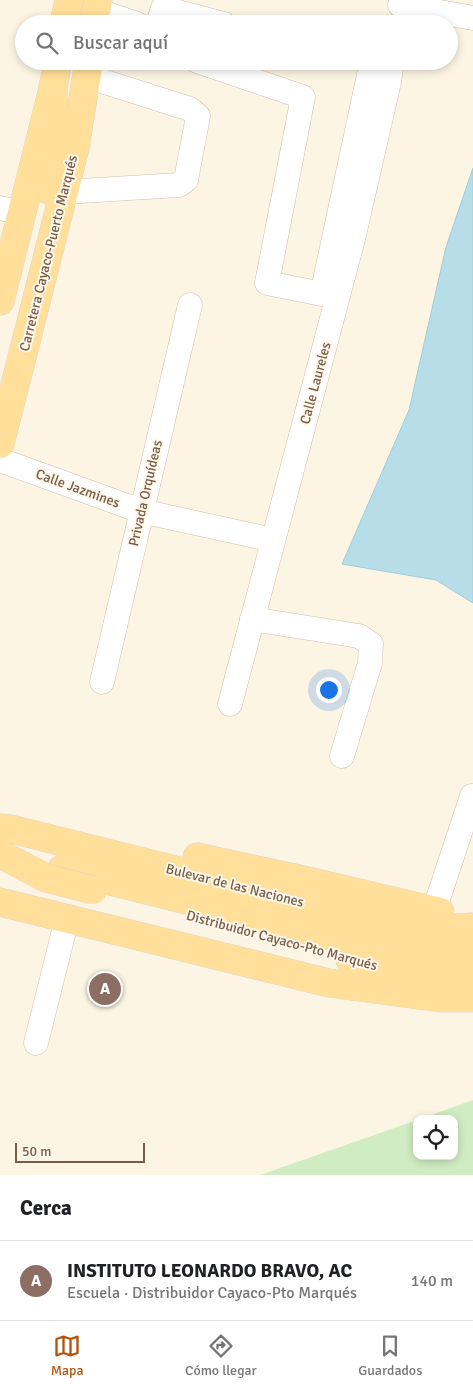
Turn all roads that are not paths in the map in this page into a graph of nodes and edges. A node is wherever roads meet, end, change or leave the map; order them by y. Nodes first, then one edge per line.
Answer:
1 (69, 0) edge
2 (399, 10) edge
3 (96, 11) edge
4 (66, 15) edge
5 (109, 15) edge
6 (161, 15) edge
7 (190, 15) edge
8 (445, 15) edge
9 (458, 16) edge
10 (473, 18) edge
11 (56, 70) edge
12 (88, 70) edge
13 (93, 70) edge
14 (224, 70) edge
15 (370, 70) edge
16 (391, 70) edge
17 (53, 88) junction
18 (64, 192) junction
19 (11, 210) edge
20 (0, 300) edge
21 (190, 305) dead end
22 (0, 378) edge
23 (0, 444) edge
24 (0, 460) edge
25 (141, 511) junction
26 (273, 540) junction
27 (252, 619) junction
28 (102, 682) dead end
29 (230, 704) dead end
30 (342, 756) dead end
31 (472, 796) dead end
32 (0, 815) edge
33 (0, 828) edge
34 (0, 855) edge
35 (0, 902) edge
36 (434, 911) junction
37 (67, 919) junction
38 (473, 920) edge
39 (473, 927) edge
40 (473, 955) edge
41 (473, 978) edge
42 (473, 998) edge
43 (36, 1042) dead end

1 - 4 main road
2 - 8 street
3 - 5 street
6 - 7 street
9 - 10 street
11 - 17 main road
12 - 18 main road, Carretera Cayaco-Puerto Marqués
13 - 18 street
14 - 15 street
16 - 26 street, Calle Laureles
17 - 19 main road
17 - 22 main road
18 - 23 main road, Carretera Cayaco-Puerto Marqués
19 - 20 main road
21 - 25 street, Privada Orquídeas
24 - 25 street, Calle Jazmines
25 - 26 street, Calle Jazmines
25 - 28 street, Privada Orquídeas
26 - 27 street, Calle Laureles
27 - 29 street, Calle Laureles
27 - 30 street
31 - 36 street
32 - 36 main road
33 - 39 main road, Bulevar de las Naciones
34 - 40 main road, Bulevar de las Naciones, bridge
34 - 41 main road, Distribuidor Cayaco-Pto Marqués, bridge
35 - 37 main road
36 - 38 main road
37 - 42 main road
37 - 43 street

